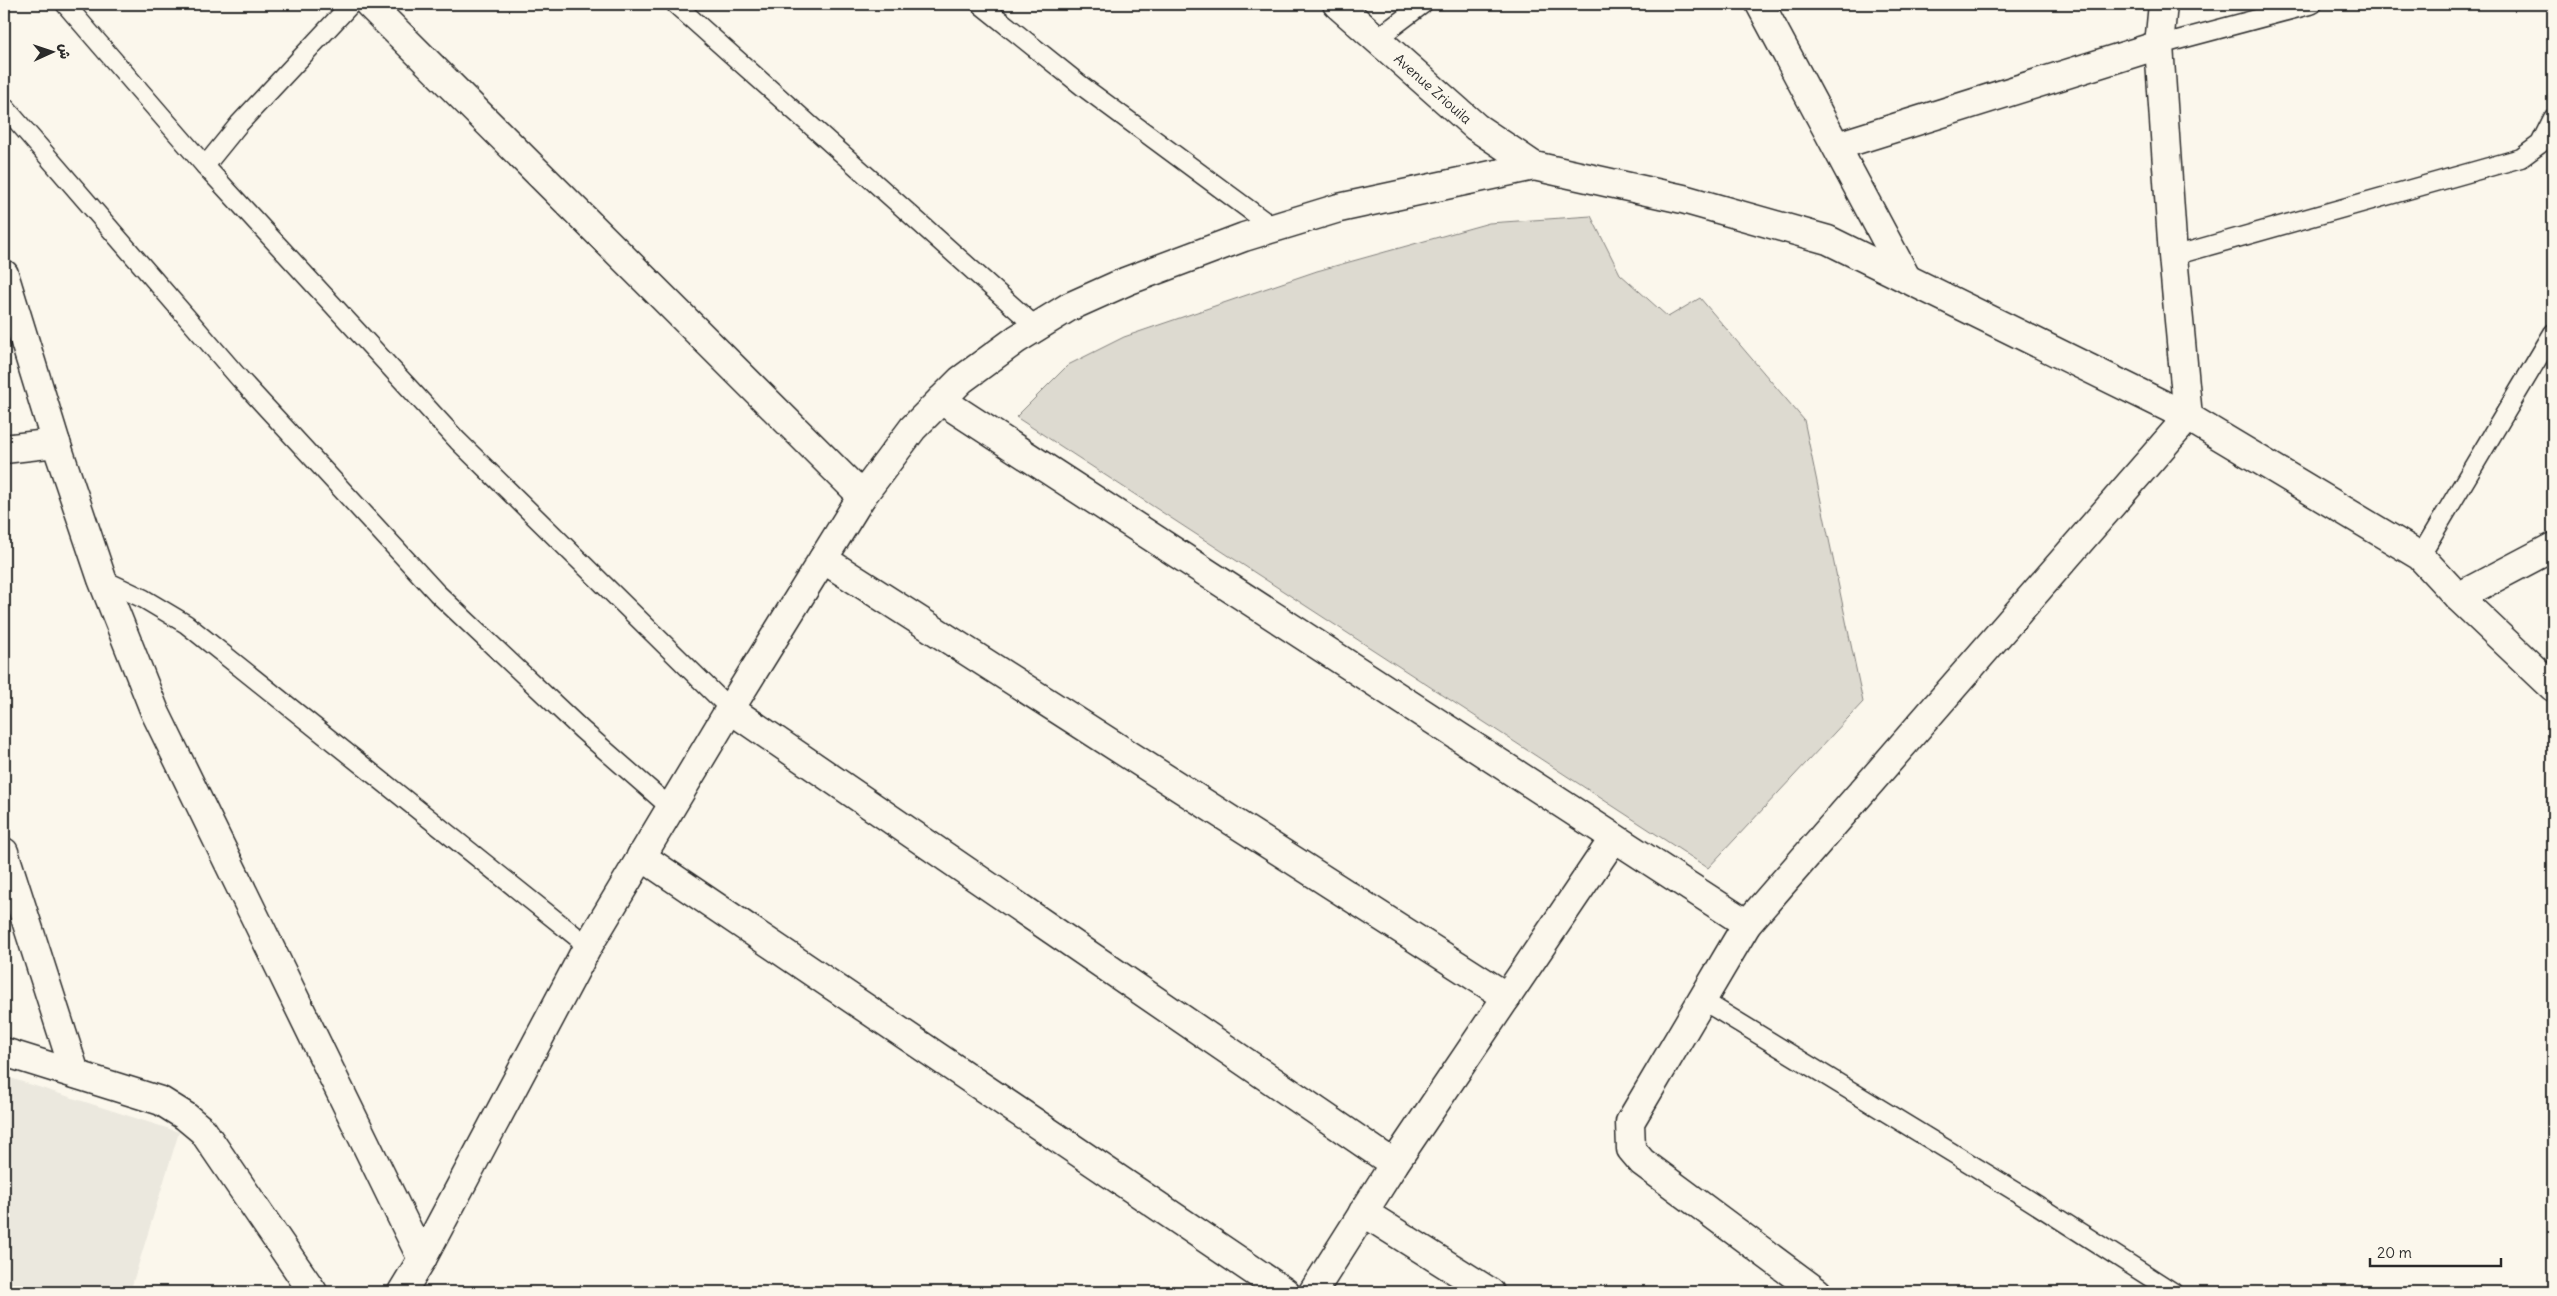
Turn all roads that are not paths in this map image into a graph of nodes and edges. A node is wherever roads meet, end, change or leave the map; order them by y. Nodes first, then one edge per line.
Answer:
1 (65, 4) edge
2 (351, 4) edge
3 (369, 4) edge
4 (675, 4) edge
5 (980, 4) edge
6 (1337, 4) edge
7 (1423, 4) edge
8 (2163, 4) edge
9 (2312, 4) edge
10 (1767, 6) edge
11 (1378, 38) junction
12 (2158, 45) junction
13 (4, 106) edge
14 (2553, 118) edge
15 (1837, 146) junction
16 (205, 166) junction
17 (1534, 166) junction
18 (1274, 228) junction
19 (2172, 256) junction
20 (4, 274) edge
21 (1907, 279) junction
22 (1036, 327) junction
23 (2553, 333) edge
24 (941, 400) junction
25 (2188, 417) junction
26 (56, 443) junction
27 (4, 449) edge
28 (862, 496) junction
29 (2553, 547) edge
30 (2420, 556) junction
31 (823, 559) junction
32 (102, 579) junction
33 (2458, 597) junction
34 (2553, 687) edge
35 (730, 709) junction
36 (671, 808) junction
37 (1614, 838) junction
38 (4, 852) edge
39 (641, 856) junction
40 (1746, 924) junction
41 (588, 946) junction
42 (1507, 997) junction
43 (1702, 1000) junction
44 (4, 1052) edge
45 (75, 1073) junction
46 (1394, 1164) junction
47 (1363, 1212) junction
48 (422, 1258) junction
49 (313, 1292) edge
50 (402, 1292) edge
51 (1285, 1292) edge
52 (1313, 1292) edge
53 (1490, 1292) edge
54 (1817, 1292) edge
55 (2173, 1292) edge

1 - 16 lane
2 - 16 lane
3 - 28 street
4 - 22 lane
5 - 18 lane
6 - 11 street, Avenue Zriouila
7 - 11 lane
8 - 12 street
9 - 12 lane
10 - 15 street
11 - 17 street, Avenue Zriouila
12 - 15 street
12 - 19 street
13 - 36 lane
14 - 19 lane
15 - 21 street
16 - 35 lane
17 - 18 street
17 - 21 street
18 - 22 street
19 - 25 street
20 - 26 street
21 - 25 street
22 - 24 street
23 - 30 lane
24 - 28 street
24 - 37 street
25 - 30 street
25 - 40 street
26 - 27 street
26 - 32 street
28 - 31 street
29 - 33 street
30 - 33 street
31 - 35 street
31 - 42 street
32 - 41 lane
32 - 48 street
33 - 34 street
35 - 36 street
35 - 46 street
36 - 39 street
37 - 40 street
37 - 42 street
38 - 45 street
39 - 41 street
39 - 51 street
40 - 43 street
41 - 48 street
42 - 46 street
43 - 54 street
43 - 55 lane
44 - 45 street
45 - 49 street
46 - 47 street
47 - 52 street
47 - 53 street
48 - 50 street

